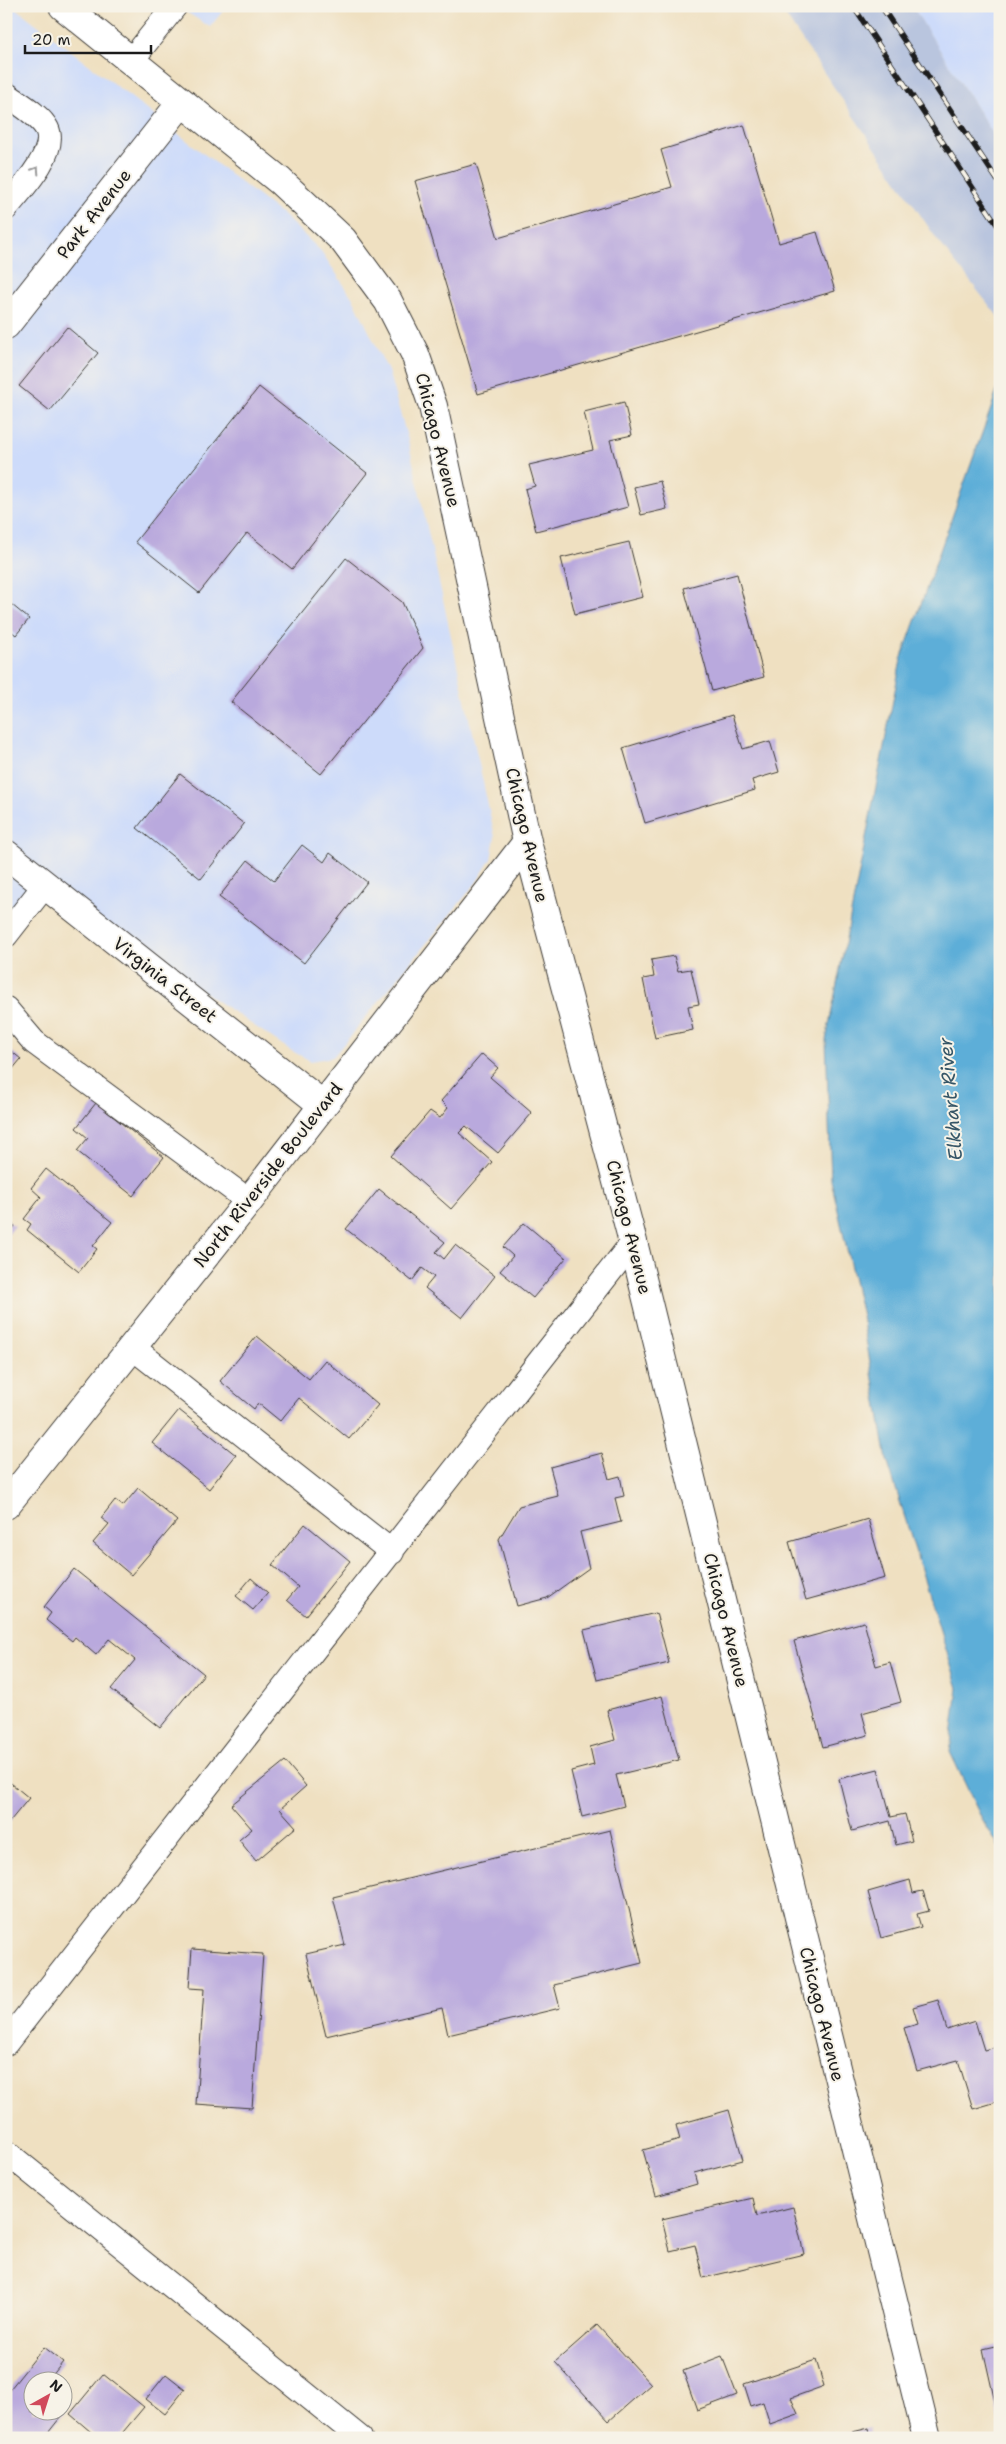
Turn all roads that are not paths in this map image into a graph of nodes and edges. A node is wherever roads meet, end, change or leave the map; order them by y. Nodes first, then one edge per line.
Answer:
1 (63, 6) edge
2 (175, 6) edge
3 (131, 61) junction
4 (6, 94) edge
5 (182, 103) junction
6 (6, 208) edge
7 (6, 325) edge
8 (527, 842) junction
9 (6, 854) edge
10 (45, 885) junction
11 (6, 935) edge
12 (6, 1009) edge
13 (323, 1105) junction
14 (249, 1201) junction
15 (633, 1242) junction
16 (132, 1347) junction
17 (6, 1505) edge
18 (392, 1552) junction
19 (6, 2043) edge
20 (6, 2152) edge
21 (360, 2438) edge
22 (927, 2438) edge

1 - 3 street, Chicago Avenue
2 - 3 lane
3 - 5 street, Chicago Avenue
6 -> 4 lane
5 - 7 street, Park Avenue
5 - 8 street, Chicago Avenue
8 - 13 street, North Riverside Boulevard
8 - 15 street, Chicago Avenue
9 - 10 street, Virginia Street
10 - 11 lane
10 - 13 street, Virginia Street
12 - 14 lane
13 - 14 street, North Riverside Boulevard
14 - 16 street, North Riverside Boulevard
15 - 18 lane
15 - 22 street, Chicago Avenue
16 - 17 street, North Riverside Boulevard
16 - 18 lane
18 - 19 lane
20 - 21 lane

